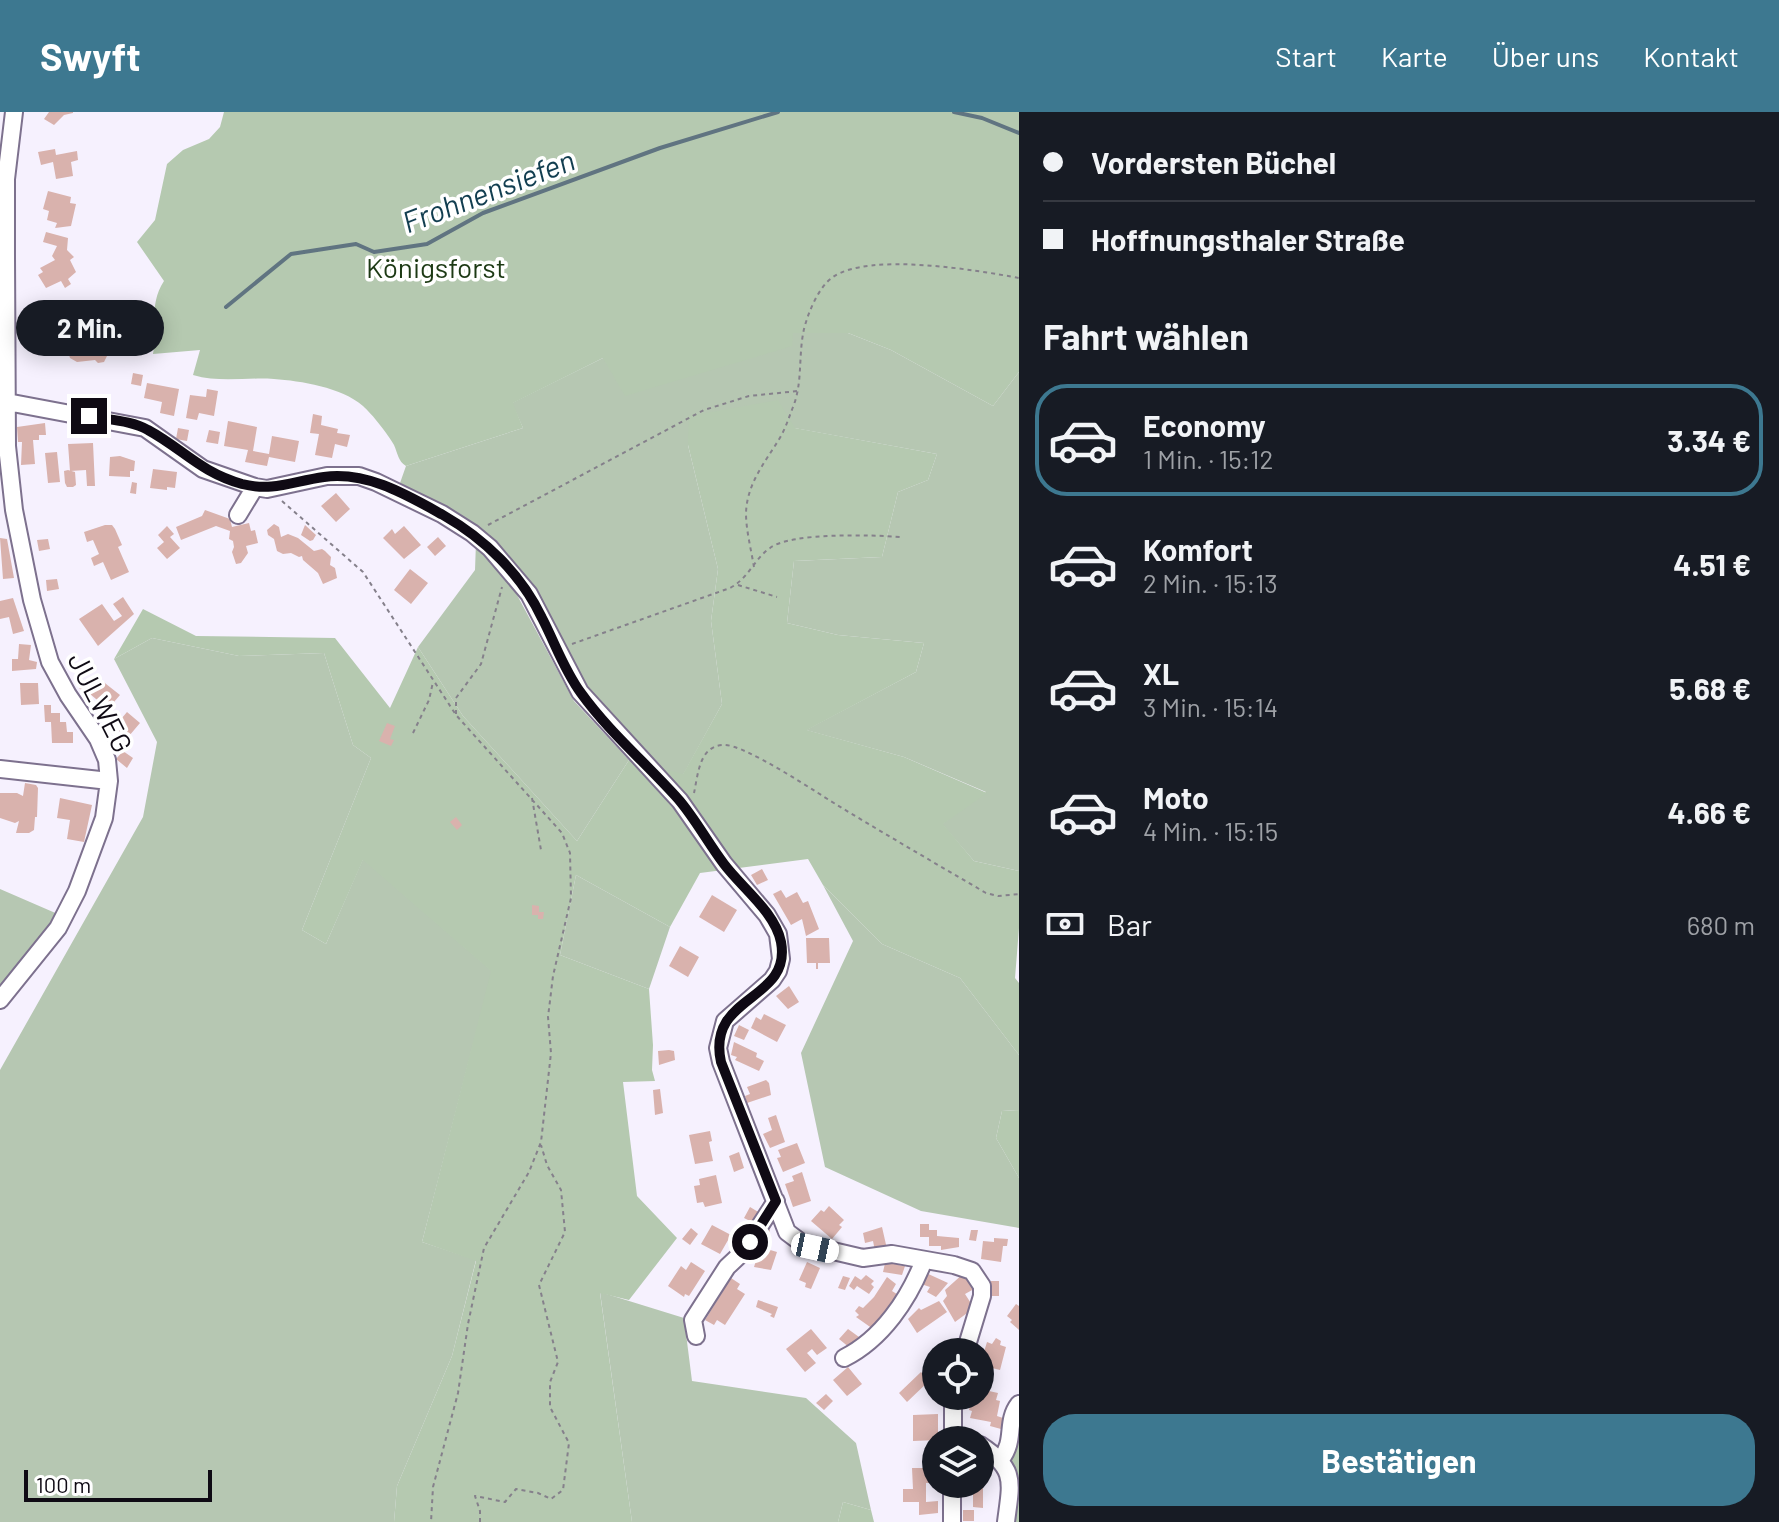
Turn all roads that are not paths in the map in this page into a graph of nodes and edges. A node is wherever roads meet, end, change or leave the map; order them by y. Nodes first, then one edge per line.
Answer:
1 (14, 112) edge
2 (7, 402) junction
3 (3, 434) edge
4 (261, 488) junction
5 (238, 515) dead end
6 (0, 769) edge
7 (109, 781) junction
8 (0, 1000) edge
9 (776, 1201) junction
10 (924, 1260) junction
11 (696, 1336) dead end
12 (969, 1338) edge
13 (844, 1358) dead end
14 (1019, 1404) edge
15 (953, 1413) joint
16 (953, 1426) edge
17 (961, 1426) edge
18 (994, 1454) edge
19 (1001, 1459) junction
20 (952, 1498) edge
21 (952, 1522) edge
22 (1006, 1522) edge

1 - 2 street, JULWEG
2 - 3 street, JULWEG
2 - 4 street
3 - 7 street, JULWEG
4 - 5 street
4 - 9 street
6 - 7 street
7 - 8 street, JULWEG
9 - 10 street
9 - 11 street
10 - 12 street
10 - 13 street
14 - 19 street
15 - 16 street
15 - 17 street
18 - 19 street
19 - 22 street
20 - 21 street

